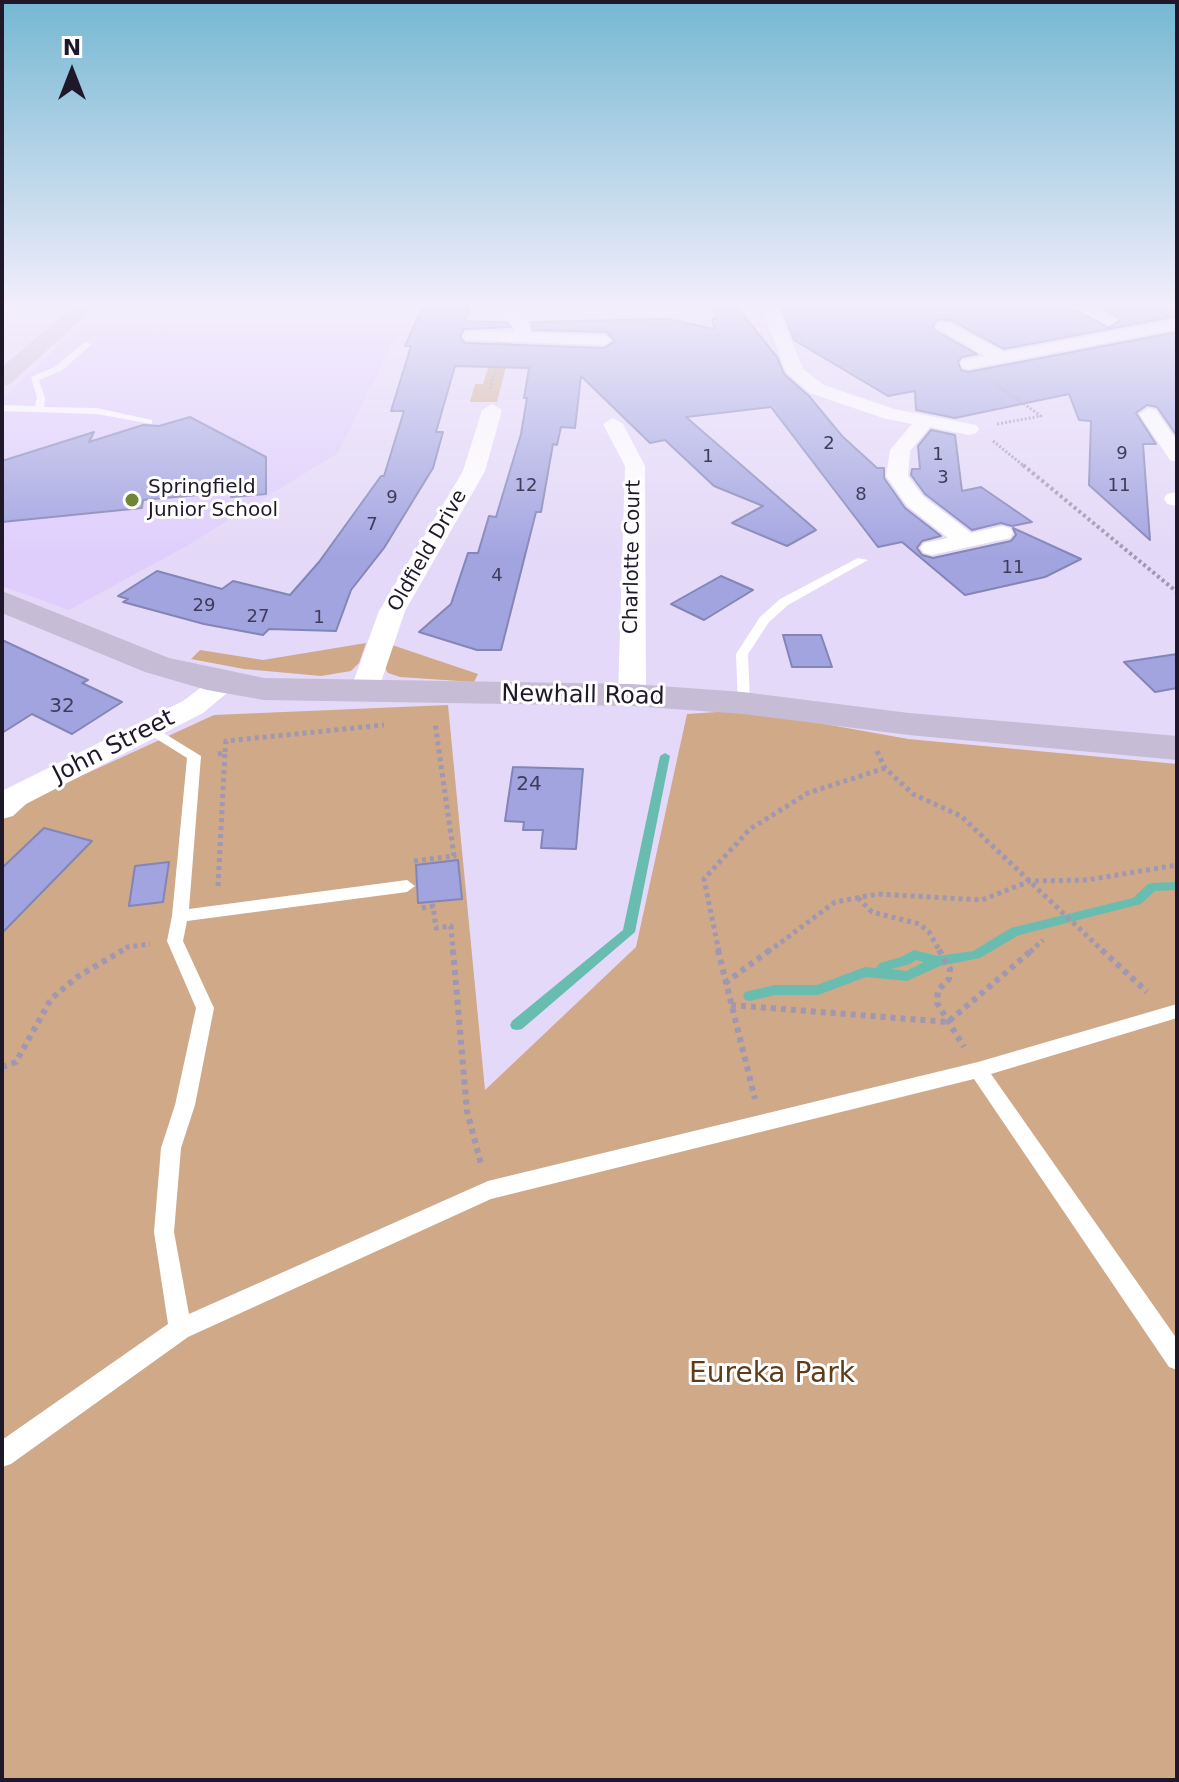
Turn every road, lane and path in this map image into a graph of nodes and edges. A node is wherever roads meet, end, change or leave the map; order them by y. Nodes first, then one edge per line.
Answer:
1 (38, 390) edge
2 (489, 390) edge
3 (820, 390) edge
4 (1003, 390) edge
5 (2, 408) edge
6 (39, 409) junction
7 (492, 410) joint
8 (1149, 414) dead end
9 (925, 421) junction
10 (149, 422) dead end
11 (613, 424) dead end
12 (973, 428) junction
13 (1177, 456) edge
14 (1002, 533) dead end
15 (966, 540) junction
16 (932, 548) dead end
17 (862, 560) dead end
18 (1177, 592) edge
19 (2, 601) edge
20 (225, 683) junction
21 (364, 691) junction
22 (632, 695) junction
23 (743, 703) junction
24 (866, 718) junction
25 (434, 720) dead end
26 (390, 724) dead end
27 (149, 728) junction
28 (1177, 748) edge
29 (225, 753) junction
30 (194, 756) junction
31 (885, 768) junction
32 (2, 809) edge
33 (1177, 865) edge
34 (1030, 881) junction
35 (232, 884) dead end
36 (407, 886) junction
37 (858, 898) junction
38 (180, 916) junction
39 (1043, 940) dead end
40 (175, 941) junction
41 (725, 983) junction
42 (731, 1005) junction
43 (1174, 1012) edge
44 (948, 1022) junction
45 (2, 1067) edge
46 (978, 1070) junction
47 (761, 1123) junction
48 (488, 1190) junction
49 (180, 1329) junction
50 (1177, 1359) edge
51 (2, 1455) edge

1 - 6 lane
2 - 7 path
3 - 9 street
4 - 12 path
5 - 6 lane
6 - 10 lane
7 - 21 street, Oldfield Drive
8 - 13 street
9 - 12 street
9 - 15 street
11 - 22 street, Charlotte Court
12 - 18 path
14 - 15 street
15 - 16 street
17 - 23 lane
19 - 20 main road, Newhall Road
20 - 21 main road, Newhall Road
20 - 27 street, John Street
21 - 22 main road, Newhall Road
22 - 23 main road, Newhall Road
23 - 24 main road, Newhall Road
24 - 28 main road, Newhall Road
24 - 31 path
25 - 36 path
26 - 29 path
27 - 30 lane
27 - 32 street, John Street
29 - 30 path
29 - 35 path
30 - 38 lane
31 - 34 path
31 - 41 path
33 - 34 path
34 - 37 path
34 - 43 path
36 - 38 lane
36 - 48 path
37 - 41 path
37 - 44 path
38 - 40 lane
39 - 44 path
40 - 45 path
40 - 49 lane
41 - 42 path
42 - 44 path
42 - 47 path
43 - 46 lane
46 - 47 lane
46 - 50 lane
47 - 48 lane
48 - 49 lane
49 - 51 lane

